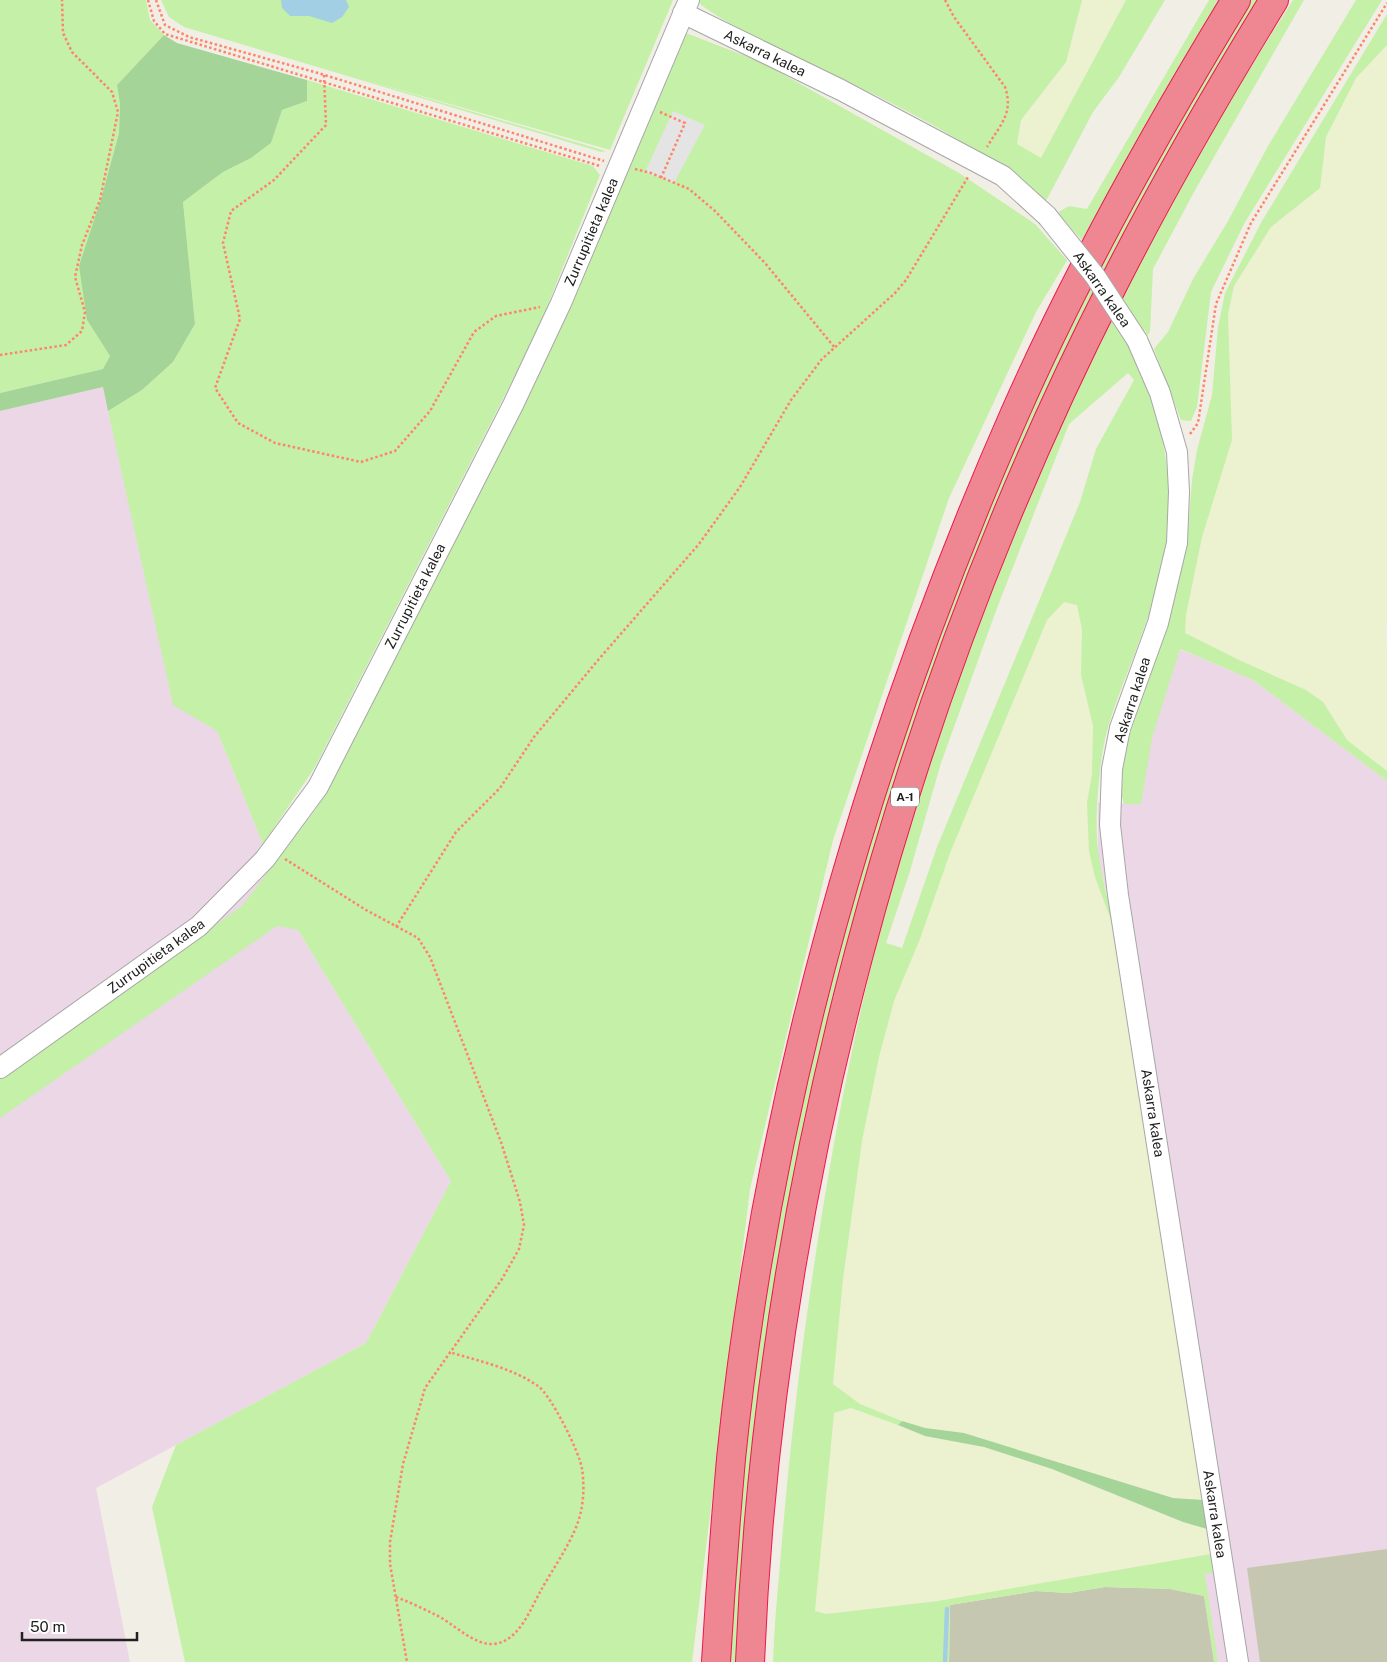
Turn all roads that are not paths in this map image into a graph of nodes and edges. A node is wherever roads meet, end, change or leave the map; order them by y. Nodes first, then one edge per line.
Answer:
1 (1236, 0) edge
2 (1274, 0) edge
3 (686, 7) edge
4 (0, 1068) edge
5 (716, 1662) edge
6 (750, 1662) edge
7 (1238, 1662) edge

1 - 5 highway, A-1
2 - 6 highway, A-1
3 - 4 street, Zurrupitieta kalea
3 - 7 street, Askarra kalea, bridge

